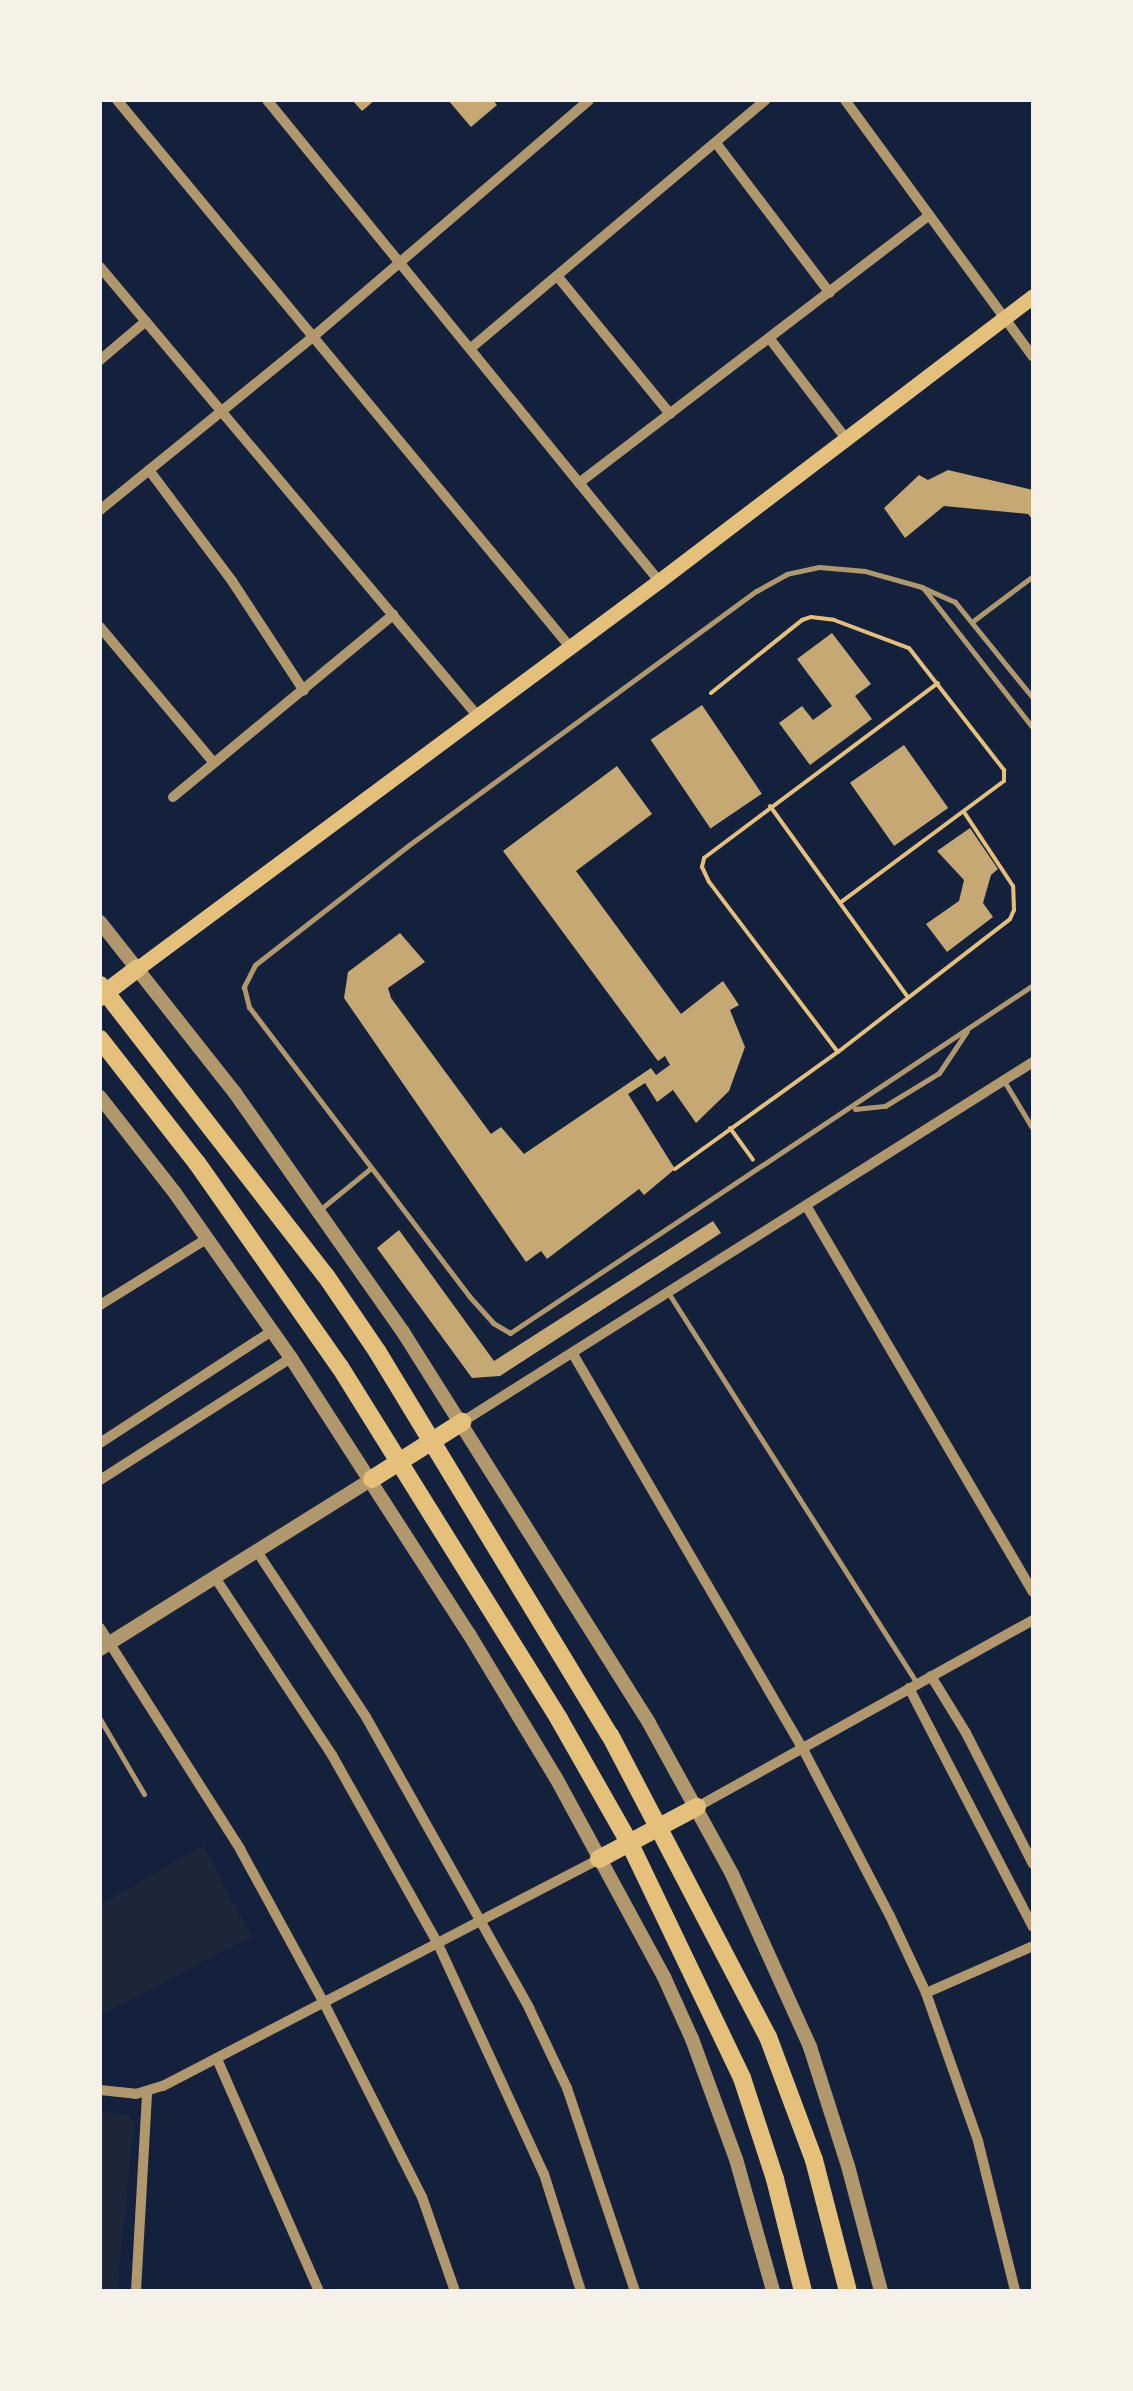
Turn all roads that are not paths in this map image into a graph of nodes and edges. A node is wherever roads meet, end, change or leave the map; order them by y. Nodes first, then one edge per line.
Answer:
1 (117, 100) edge
2 (266, 100) edge
3 (589, 100) edge
4 (766, 100) edge
5 (845, 100) edge
6 (716, 144) junction
7 (929, 215) junction
8 (401, 262) junction
9 (100, 267) edge
10 (558, 277) junction
11 (830, 292) junction
12 (1033, 296) edge
13 (1005, 318) junction
14 (146, 322) junction
15 (314, 336) junction
16 (770, 339) junction
17 (472, 348) junction
18 (1033, 357) edge
19 (100, 360) edge
20 (222, 413) junction
21 (670, 414) junction
22 (847, 440) junction
23 (149, 470) junction
24 (580, 482) junction
25 (100, 510) edge
26 (1033, 576) edge
27 (659, 582) junction
28 (922, 586) junction
29 (394, 615) junction
30 (974, 621) junction
31 (100, 627) edge
32 (570, 647) junction
33 (304, 691) junction
34 (1033, 698) edge
35 (476, 714) junction
36 (1033, 728) edge
37 (214, 764) junction
38 (174, 798) dead end
39 (100, 922) edge
40 (138, 968) junction
41 (1033, 985) edge
42 (102, 991) edge
43 (968, 1029) junction
44 (100, 1039) edge
45 (1033, 1062) edge
46 (1004, 1081) junction
47 (100, 1096) edge
48 (851, 1109) junction
49 (1033, 1129) edge
50 (372, 1167) junction
51 (807, 1207) junction
52 (319, 1210) junction
53 (208, 1238) junction
54 (668, 1292) junction
55 (100, 1306) edge
56 (272, 1331) junction
57 (573, 1354) junction
58 (290, 1358) junction
59 (462, 1422) junction
60 (432, 1440) junction
61 (100, 1444) edge
62 (400, 1461) junction
63 (372, 1479) junction
64 (100, 1480) edge
65 (258, 1553) junction
66 (216, 1579) junction
67 (1033, 1592) edge
68 (1033, 1620) edge
69 (100, 1628) edge
70 (105, 1646) edge
71 (931, 1676) junction
72 (914, 1686) junction
73 (100, 1719) edge
74 (803, 1749) junction
75 (144, 1794) dead end
76 (697, 1807) junction
77 (661, 1826) junction
78 (629, 1842) junction
79 (599, 1859) junction
80 (1033, 1864) edge
81 (482, 1920) junction
82 (1033, 1927) edge
83 (438, 1944) junction
84 (1033, 1946) edge
85 (926, 1994) junction
86 (324, 2003) junction
87 (217, 2059) junction
88 (100, 2090) edge
89 (147, 2092) junction
90 (136, 2291) edge
91 (318, 2291) edge
92 (455, 2291) edge
93 (581, 2291) edge
94 (635, 2291) edge
95 (772, 2291) edge
96 (803, 2291) edge
97 (848, 2291) edge
98 (881, 2291) edge
99 (1014, 2291) edge

1 - 15 street
2 - 8 street
3 - 8 street
4 - 6 street
5 - 7 street
6 - 10 street
6 - 11 street
7 - 11 street
7 - 13 street
8 - 15 street
8 - 17 street
9 - 14 street
10 - 17 street
10 - 21 street
11 - 16 street
12 - 13 main road
13 - 18 street
13 - 22 main road
14 - 19 street
14 - 20 street
15 - 20 street
15 - 32 street
16 - 21 street
16 - 22 street
17 - 24 street
20 - 23 street
20 - 29 street
21 - 24 street
22 - 27 main road
23 - 25 street
23 - 33 street
24 - 27 street
26 - 30 lane
27 - 32 main road
28 - 30 lane
28 - 36 lane
28 - 50 lane
29 - 33 street
29 - 35 street
30 - 34 lane
31 - 37 street
32 - 35 main road
33 - 37 street
35 - 40 main road
37 - 38 street
39 - 40 street
40 - 42 highway
40 - 52 street
41 - 43 lane
42 - 60 highway
43 - 48 lane
43 - 48 lane
44 - 62 highway
45 - 46 street
46 - 49 lane
46 - 51 street
47 - 53 street
48 - 50 lane
50 - 52 lane
51 - 54 street
51 - 67 street
52 - 59 street
53 - 55 street
53 - 56 street
54 - 57 street
54 - 72 lane
56 - 58 street
56 - 61 street
57 - 59 street
57 - 74 street
58 - 63 street
58 - 64 street
59 - 60 highway
59 - 76 street
60 - 62 highway
60 - 77 highway
62 - 63 highway
62 - 78 highway
63 - 65 street
63 - 79 street
65 - 66 street
65 - 81 street
66 - 70 street
66 - 83 street
68 - 71 street
69 - 70 street
70 - 86 street
71 - 72 street
71 - 80 street
72 - 74 street
72 - 82 street
73 - 75 lane
74 - 76 street
74 - 85 street
76 - 77 highway
76 - 98 street
77 - 78 highway
77 - 97 highway
78 - 79 highway
78 - 96 highway
79 - 81 street
79 - 95 street
81 - 83 street
81 - 94 street
83 - 86 street
83 - 93 street
84 - 85 street
85 - 99 street
86 - 87 street
86 - 92 street
87 - 89 street
87 - 91 street
88 - 89 street
89 - 90 street

